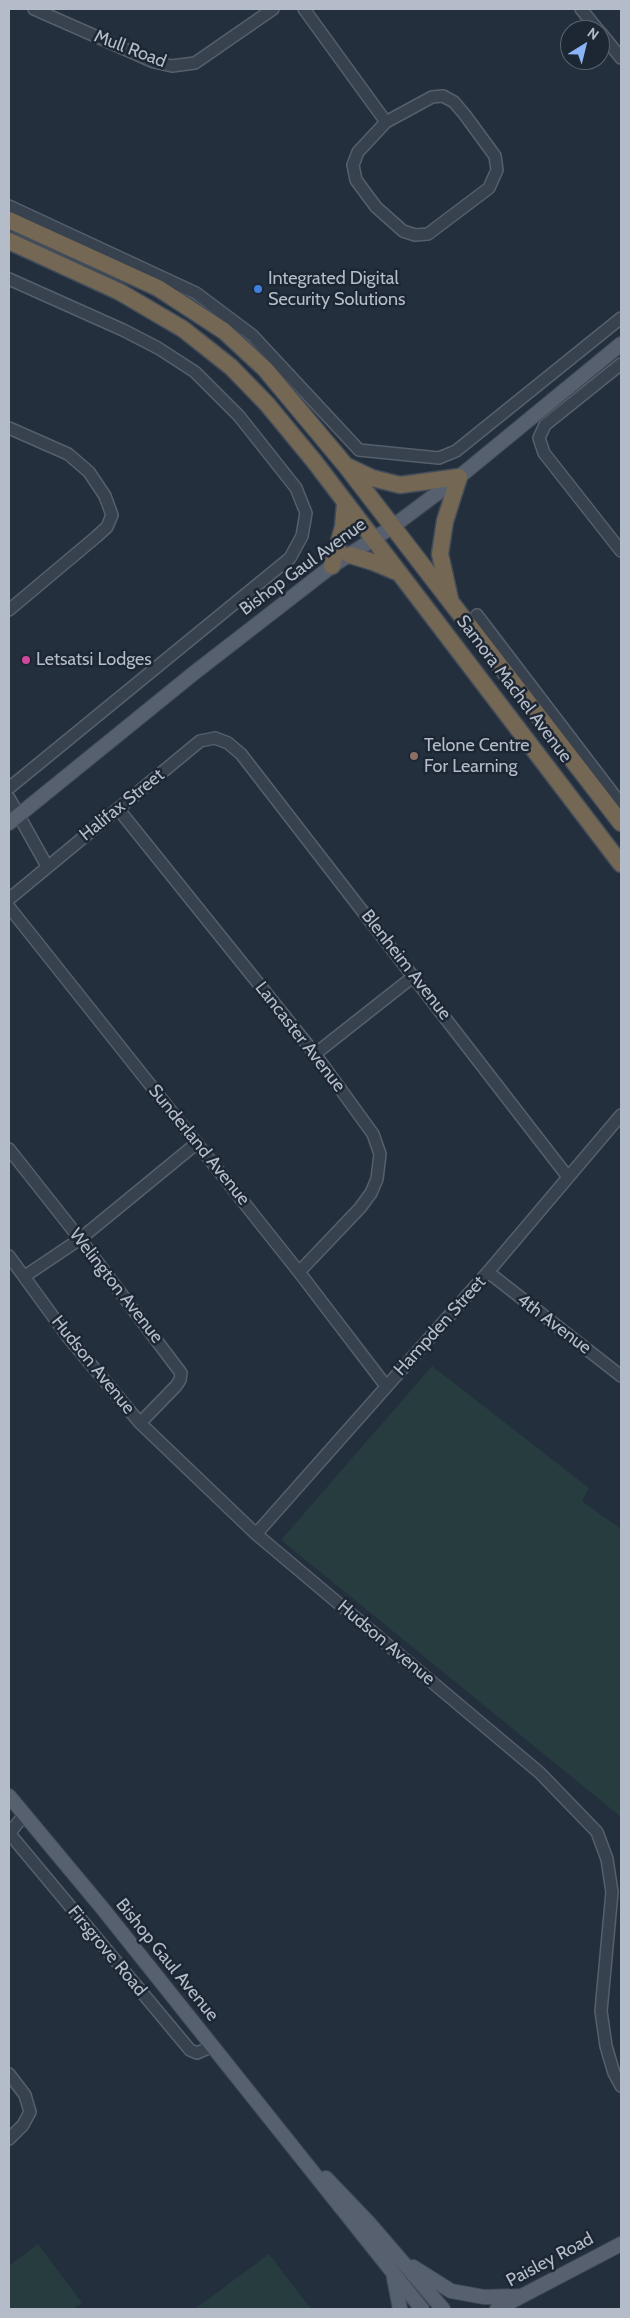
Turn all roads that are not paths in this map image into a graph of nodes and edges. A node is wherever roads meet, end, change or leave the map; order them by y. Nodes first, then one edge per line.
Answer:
1 (34, 9) edge
2 (273, 9) edge
3 (304, 9) edge
4 (581, 9) edge
5 (590, 20) edge
6 (610, 44) edge
7 (621, 58) edge
8 (386, 122) junction
9 (9, 206) edge
10 (9, 220) edge
11 (9, 241) edge
12 (9, 279) edge
13 (621, 318) edge
14 (621, 344) edge
15 (621, 364) edge
16 (9, 428) edge
17 (346, 466) junction
18 (459, 477) junction
19 (345, 504) junction
20 (392, 527) junction
21 (373, 539) junction
22 (621, 551) edge
23 (350, 555) junction
24 (332, 566) junction
25 (402, 574) junction
26 (452, 604) junction
27 (9, 610) edge
28 (477, 615) dead end
29 (241, 754) joint
30 (9, 788) edge
31 (9, 798) edge
32 (621, 804) edge
33 (119, 810) junction
34 (14, 819) edge
35 (621, 823) edge
36 (621, 864) edge
37 (47, 866) junction
38 (9, 899) edge
39 (9, 907) edge
40 (414, 976) junction
41 (315, 1054) junction
42 (621, 1115) edge
43 (197, 1143) junction
44 (9, 1149) edge
45 (568, 1177) junction
46 (80, 1239) junction
47 (9, 1256) edge
48 (299, 1272) junction
49 (488, 1272) junction
50 (25, 1276) junction
51 (621, 1376) edge
52 (386, 1386) junction
53 (140, 1422) junction
54 (256, 1534) junction
55 (9, 1796) edge
56 (24, 1815) junction
57 (9, 1833) edge
58 (213, 2046) junction
59 (9, 2074) edge
60 (621, 2086) edge
61 (9, 2139) edge
62 (295, 2148) junction
63 (621, 2244) edge
64 (388, 2246) junction
65 (392, 2271) junction
66 (520, 2296) junction
67 (400, 2309) edge
68 (422, 2309) edge
69 (443, 2309) edge
70 (498, 2309) edge

1 - 2 street, Mull Road
3 - 8 street
4 - 5 street
6 - 7 street
8 - 8 street
9 - 13 street
10 - 17 highway, Samora Machel Avenue
11 - 19 highway, Samora Machel Avenue
12 - 30 street, Bishop Gaul Avenue
14 - 18 main road, Bishop Gaul Avenue
15 - 22 street
16 - 27 street
17 - 18 highway
17 - 20 highway, Samora Machel Avenue
18 - 20 main road, Bishop Gaul Avenue
18 - 26 highway
19 - 21 highway, Samora Machel Avenue
19 - 24 highway
20 - 21 main road, Bishop Gaul Avenue
20 - 26 highway, Samora Machel Avenue
21 - 23 main road, Bishop Gaul Avenue
21 - 25 highway, Samora Machel Avenue
23 - 24 main road, Bishop Gaul Avenue
23 - 25 highway
24 - 34 main road, Bishop Gaul Avenue
25 - 36 highway, Samora Machel Avenue
26 - 35 highway, Samora Machel Avenue
28 - 32 street
29 - 33 street, Halifax Street
29 - 40 street, Blenheim Avenue
31 - 34 street
33 - 37 street, Halifax Street
33 - 41 street, Lancaster Avenue
34 - 37 street
37 - 38 street, Halifax Street
39 - 43 street, Sunderland Avenue
40 - 41 street
40 - 45 street, Blenheim Avenue
41 - 48 street, Lancaster Avenue
42 - 45 street, Hampden Street
43 - 46 street
43 - 48 street, Sunderland Avenue
44 - 46 street, Welington Avenue
45 - 49 street, Hampden Street
46 - 50 street
46 - 53 street, Welington Avenue
47 - 50 street, Hudson Avenue
48 - 52 street, Sunderland Avenue
49 - 51 street, 4th Avenue
49 - 52 street, Hampden Street
50 - 53 street, Hudson Avenue
52 - 54 street, Hampden Street
53 - 54 street, Hudson Avenue
54 - 60 street, Hudson Avenue
55 - 56 main road, Bishop Gaul Avenue
56 - 57 street
56 - 58 main road, Bishop Gaul Avenue
57 - 58 street, Firsgrove Road
58 - 62 main road, Bishop Gaul Avenue
59 - 61 street
62 - 64 main road, Bishop Gaul Avenue
62 - 65 main road, Bishop Gaul Avenue
63 - 66 main road, Paisley Road
64 - 66 main road
64 - 69 main road, Bishop Gaul Avenue
65 - 67 main road
65 - 68 main road, Bishop Gaul Avenue
66 - 70 main road, Paisley Road

